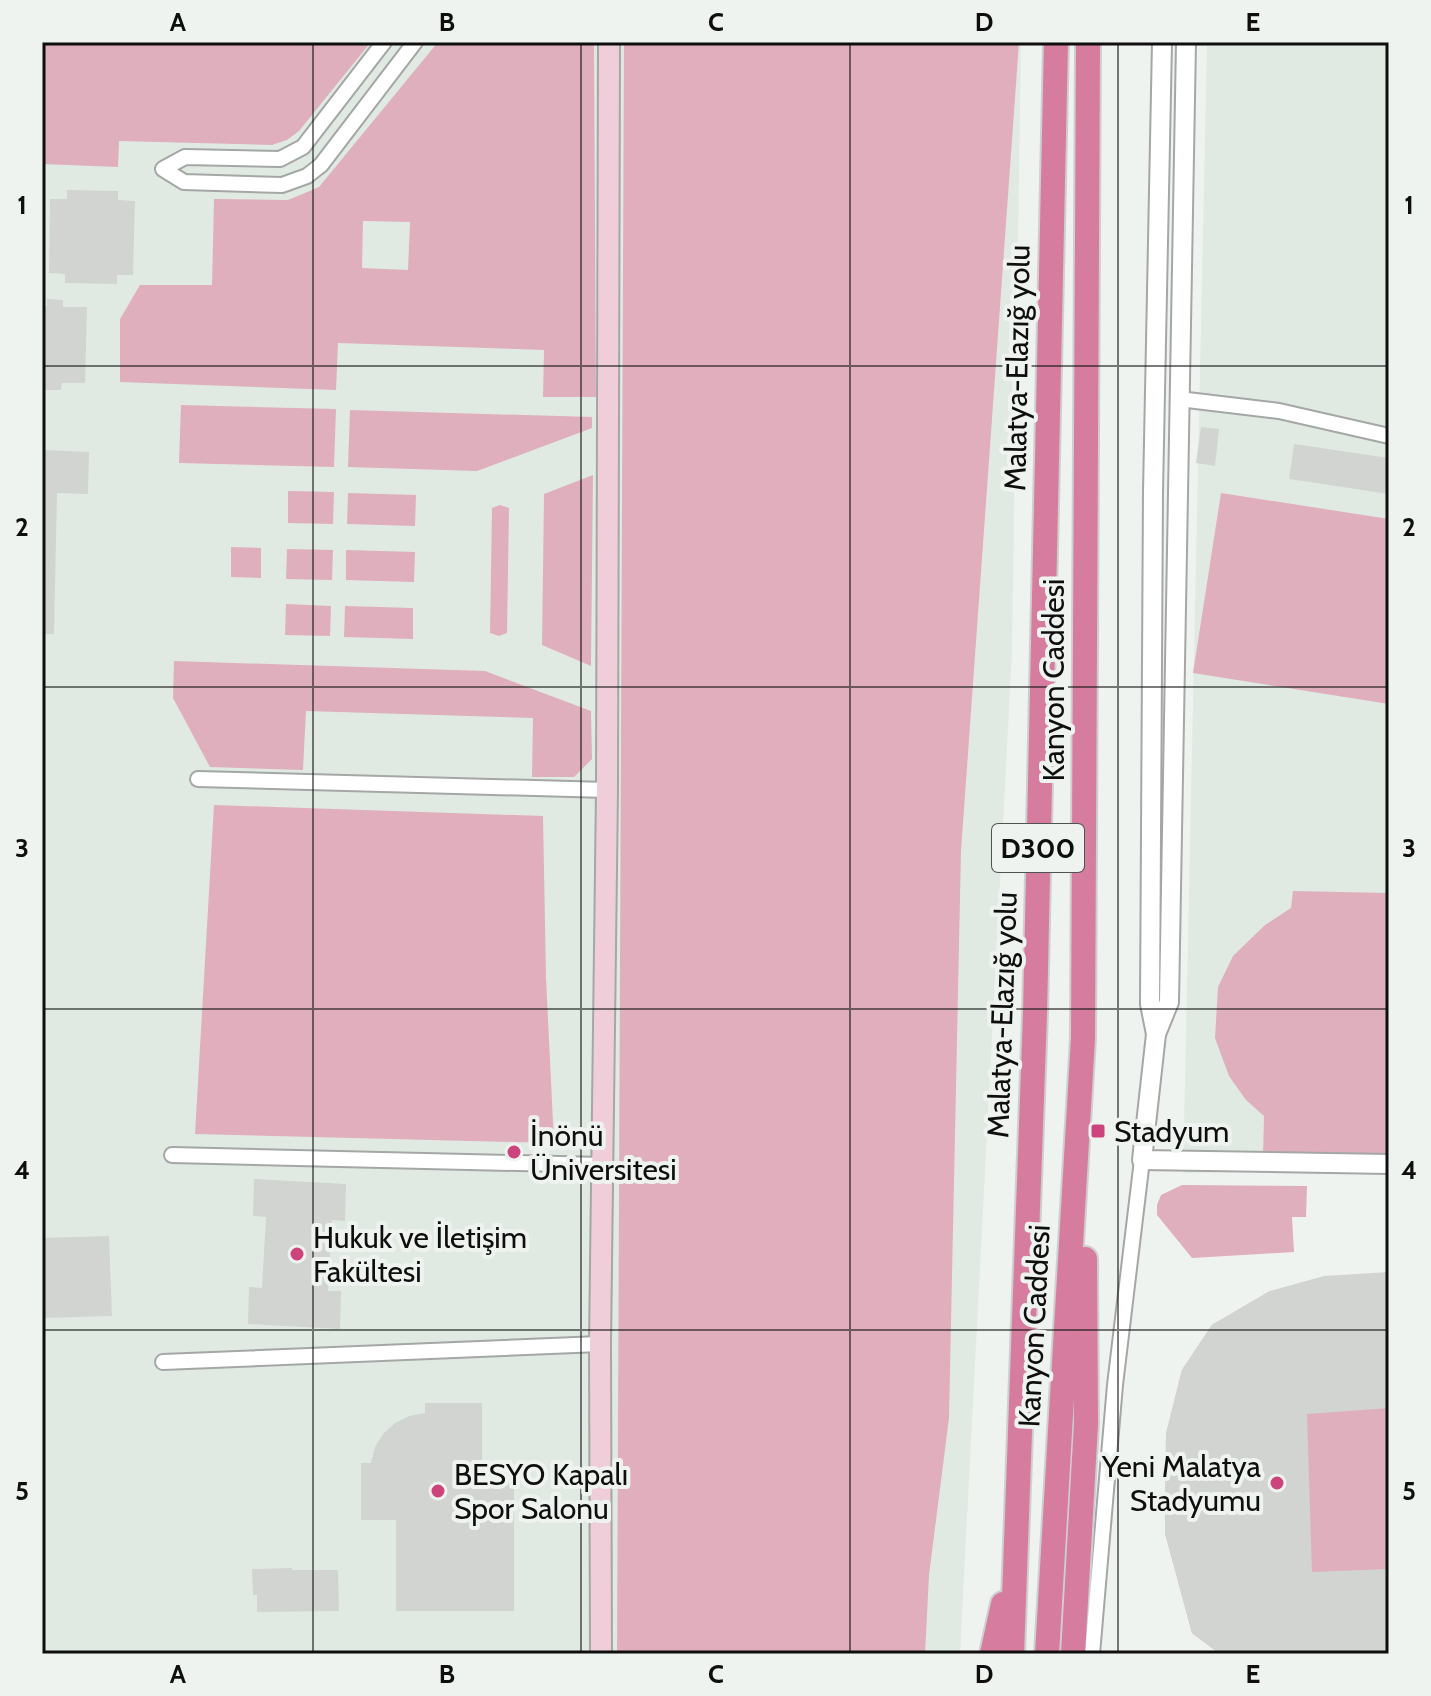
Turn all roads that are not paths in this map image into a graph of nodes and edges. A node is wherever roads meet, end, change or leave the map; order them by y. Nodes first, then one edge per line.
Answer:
1 (384, 42) edge
2 (415, 42) edge
3 (609, 42) edge
4 (1056, 42) edge
5 (1088, 42) edge
6 (1162, 42) edge
7 (1186, 42) edge
8 (1179, 399) junction
9 (1389, 436) edge
10 (198, 779) dead end
11 (607, 790) junction
12 (1156, 1034) junction
13 (1083, 1045) junction
14 (172, 1155) dead end
15 (1142, 1160) junction
16 (1389, 1164) edge
17 (601, 1165) junction
18 (600, 1344) junction
19 (163, 1362) dead end
20 (1018, 1531) junction
21 (601, 1654) edge
22 (992, 1654) edge
23 (1012, 1654) edge
24 (1047, 1654) edge
25 (1073, 1654) edge
26 (1092, 1654) edge

1 - 2 street
3 - 11 main road
4 - 20 highway, Malatya-Elazığ yolu / D300
5 - 13 highway, Kanyon Caddesi / D300
6 - 12 street
7 - 8 street
8 - 9 street
8 - 12 street
10 - 11 street
11 - 17 main road
12 - 15 street
13 - 24 highway, Kanyon Caddesi / D300
13 - 25 highway
14 - 17 street
15 - 16 street
15 - 26 street
17 - 18 main road
18 - 19 street
18 - 21 main road
20 - 22 highway
20 - 23 highway, Malatya-Elazığ yolu / D300

